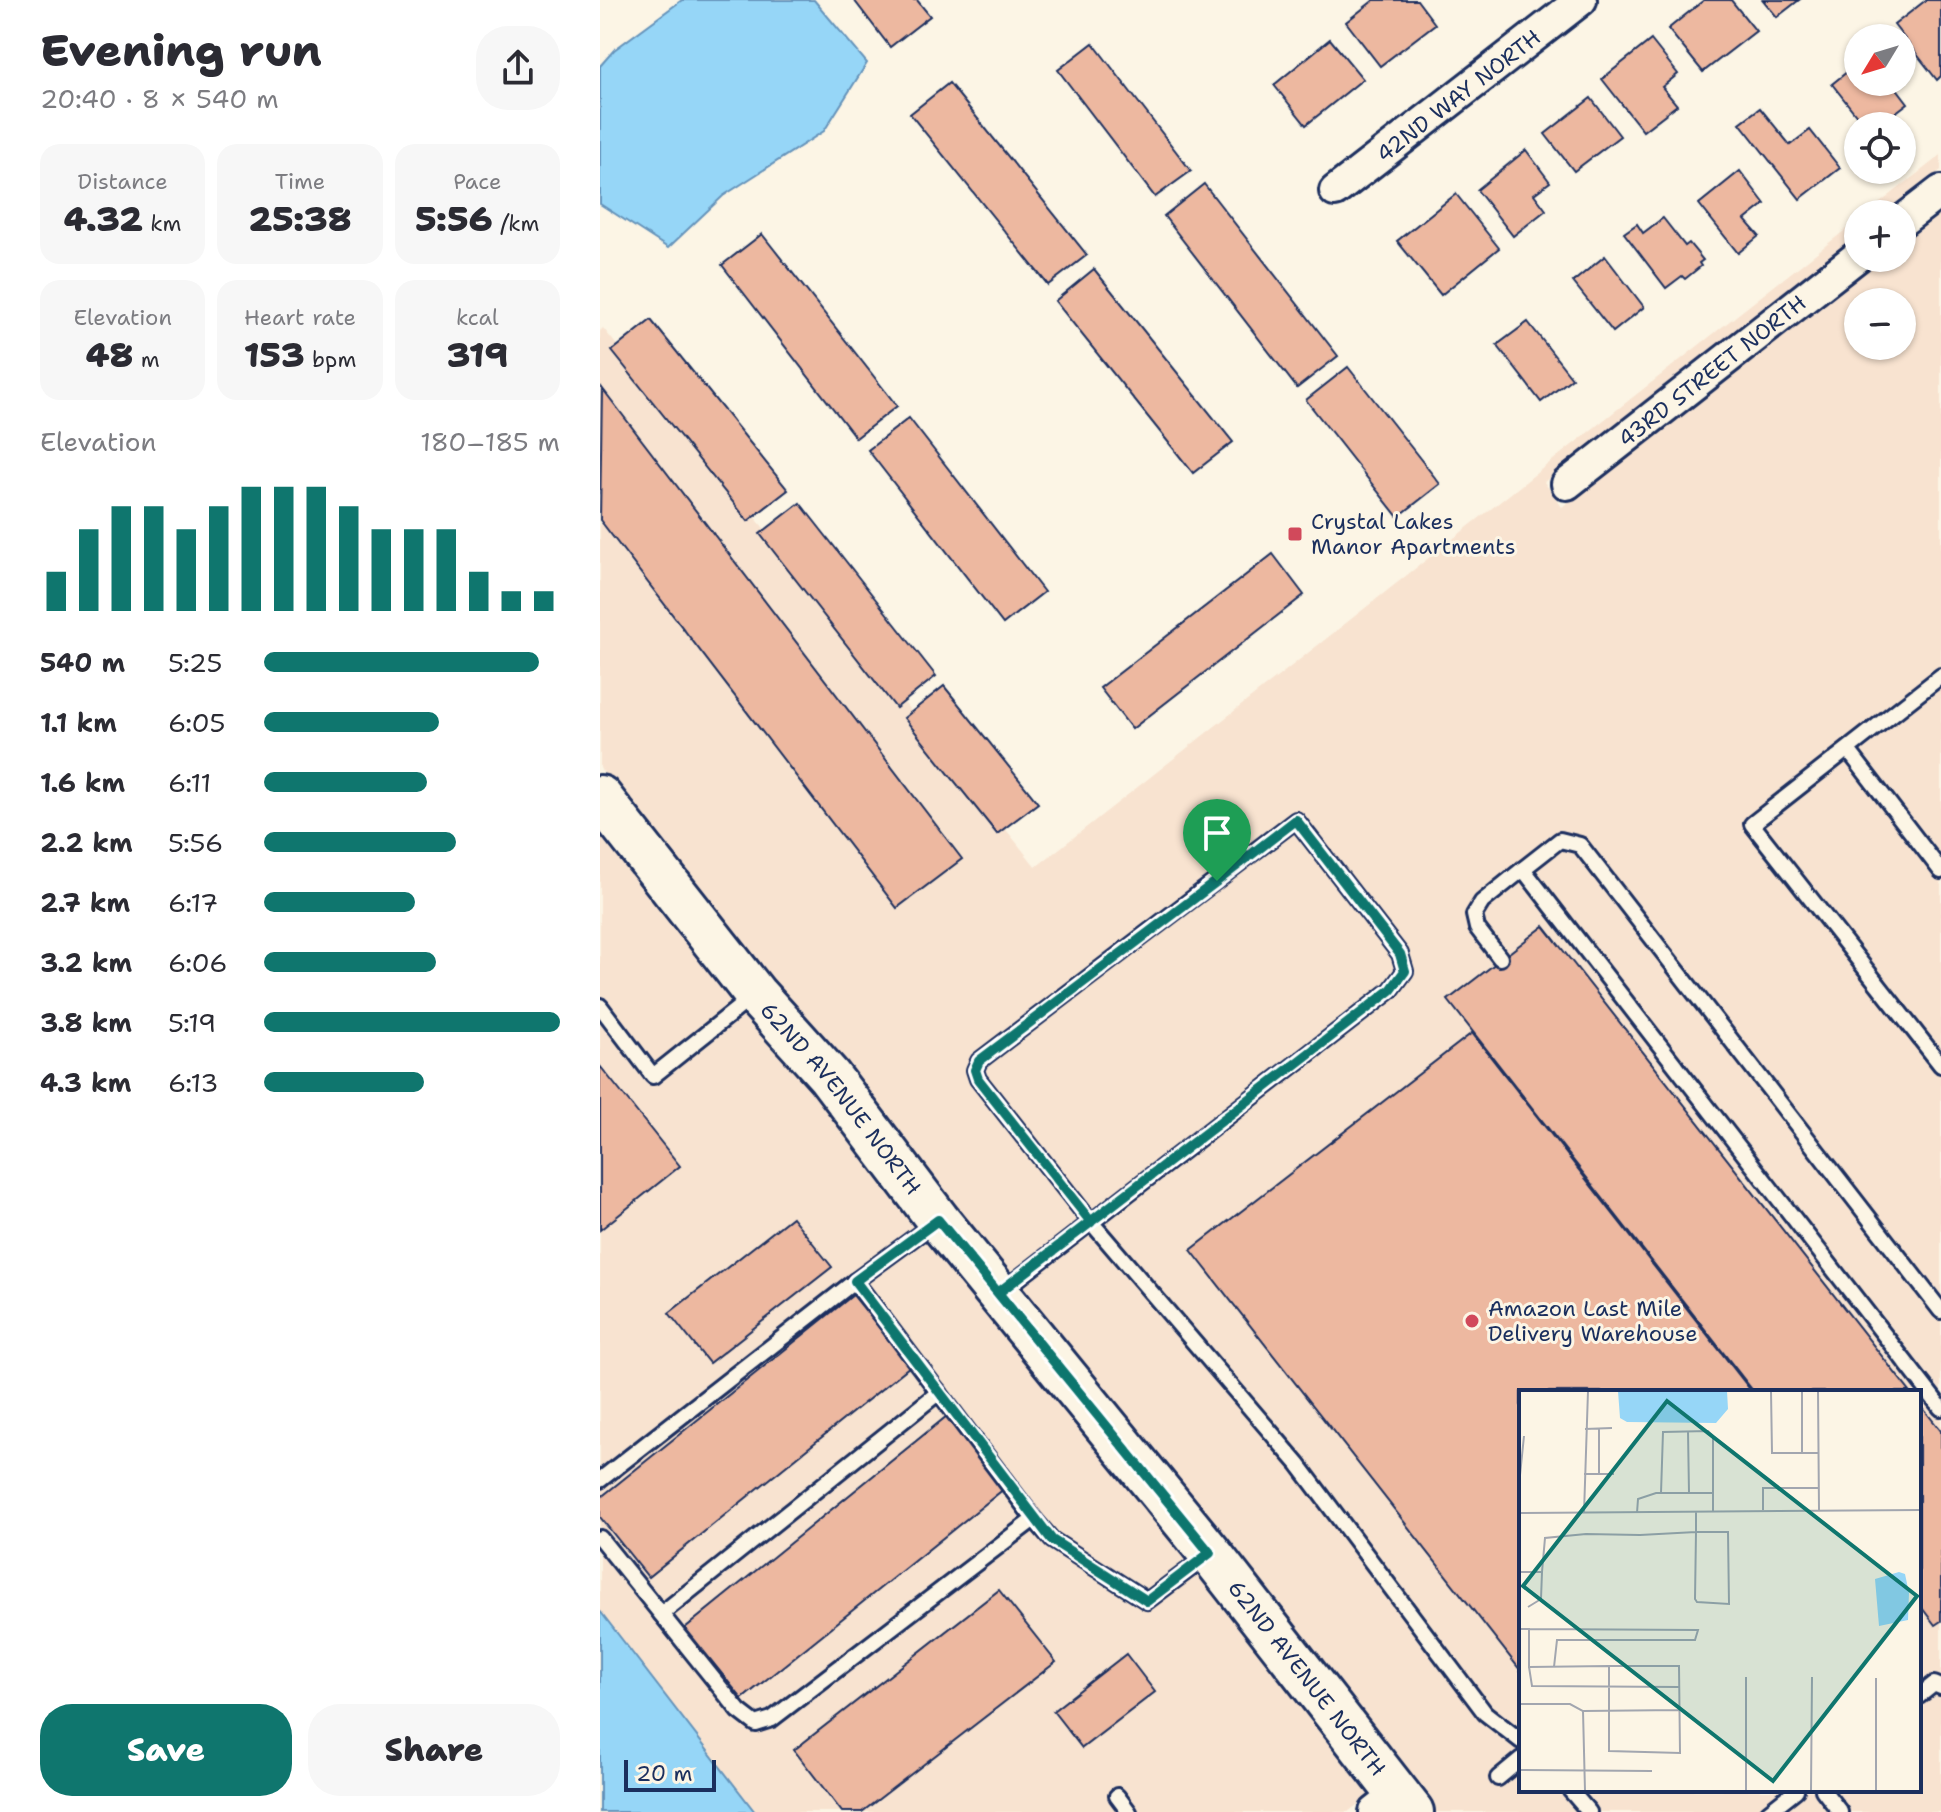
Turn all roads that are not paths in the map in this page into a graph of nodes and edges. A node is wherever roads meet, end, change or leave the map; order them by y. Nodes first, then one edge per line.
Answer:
1 (1581, 0) edge
2 (1335, 191) dead end
3 (1941, 191) edge
4 (1916, 210) edge
5 (1844, 267) edge
6 (1567, 484) dead end
7 (1941, 676) edge
8 (1848, 750) junction
9 (600, 797) edge
10 (1523, 869) junction
11 (1941, 871) edge
12 (1500, 958) dead end
13 (755, 994) junction
14 (600, 1006) edge
15 (1941, 1065) edge
16 (938, 1220) junction
17 (1091, 1222) junction
18 (855, 1281) junction
19 (998, 1293) junction
20 (1941, 1311) edge
21 (939, 1392) junction
22 (1941, 1408) edge
23 (600, 1480) edge
24 (1034, 1519) junction
25 (600, 1538) edge
26 (1210, 1553) junction
27 (661, 1614) junction
28 (1941, 1687) edge
29 (1921, 1694) edge
30 (1519, 1739) edge
31 (1519, 1761) edge
32 (1498, 1778) dead end
33 (1572, 1792) edge
34 (1793, 1792) edge
35 (1825, 1792) edge
36 (1117, 1796) dead end
37 (1395, 1806) edge
38 (1129, 1812) edge
39 (1589, 1812) edge
40 (1768, 1812) edge
41 (1840, 1812) edge

1 - 2 street, 42ND WAY NORTH
3 - 4 street
5 - 6 street, 43RD STREET NORTH
7 - 8 lane
8 - 11 lane
8 - 15 lane
9 - 13 street, 62ND AVENUE NORTH
10 - 12 lane
10 - 20 lane
10 - 22 lane
13 - 14 lane
13 - 16 street, 62ND AVENUE NORTH
16 - 18 lane
16 - 19 street, 62ND AVENUE NORTH
17 - 17 lane
17 - 19 lane
17 - 30 lane
18 - 21 lane
18 - 23 lane
19 - 26 street, 62ND AVENUE NORTH
21 - 24 lane
21 - 27 lane
24 - 26 lane
24 - 27 lane
25 - 27 lane
26 - 37 street, 62ND AVENUE NORTH
28 - 29 lane
31 - 32 lane
33 - 39 lane
34 - 40 lane
35 - 41 lane
36 - 38 lane

